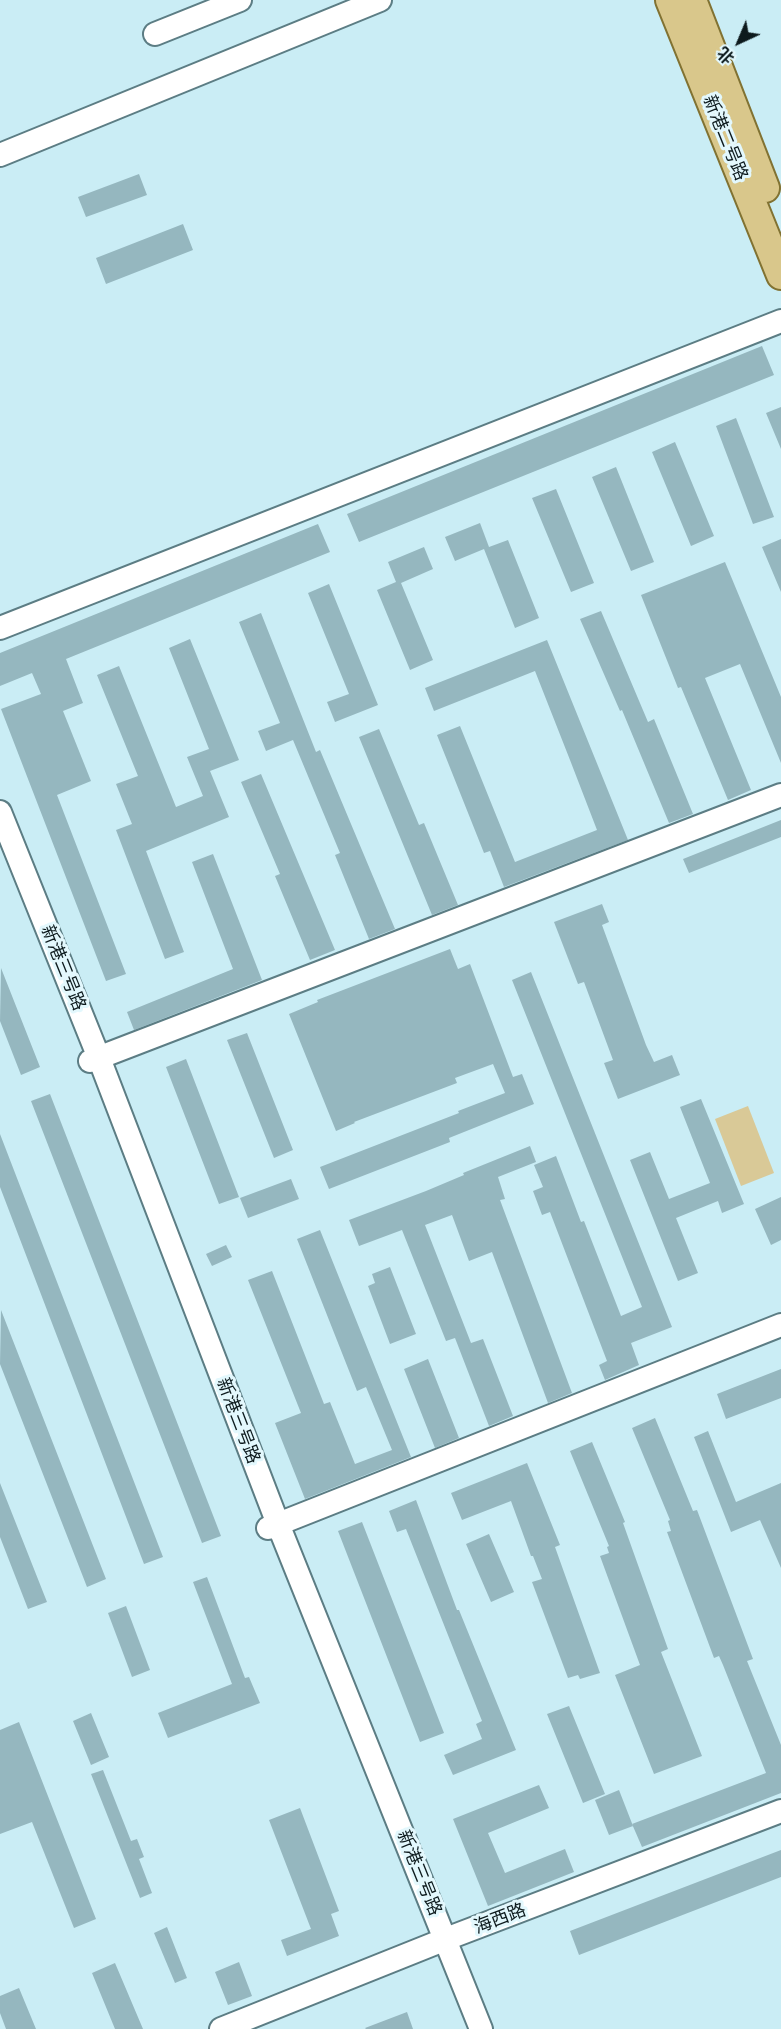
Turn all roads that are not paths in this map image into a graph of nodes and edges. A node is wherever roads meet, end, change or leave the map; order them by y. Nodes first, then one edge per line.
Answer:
1 (240, 0) edge
2 (380, 0) edge
3 (670, 0) edge
4 (692, 0) edge
5 (155, 34) dead end
6 (738, 142) junction
7 (0, 155) edge
8 (781, 231) edge
9 (781, 275) edge
10 (780, 323) edge
11 (0, 628) edge
12 (781, 795) edge
13 (0, 812) edge
14 (0, 834) edge
15 (94, 1060) junction
16 (781, 1325) edge
17 (273, 1526) junction
18 (781, 1811) edge
19 (781, 1821) edge
20 (441, 1946) junction
21 (221, 2029) edge
22 (242, 2029) edge
23 (465, 2029) edge
24 (481, 2029) edge

1 - 5 street
2 - 7 street
3 - 6 main road, 新港二号路
4 - 6 main road, 新港二号路
6 - 8 main road, 新港二号路
6 - 9 main road, 新港二号路
10 - 11 street
12 - 15 street
13 - 15 street, 新港三号路
14 - 15 street, 新港三号路
15 - 17 street, 新港三号路
16 - 17 street
17 - 20 street, 新港三号路
18 - 20 street, 海西路
19 - 20 street, 海西路
20 - 21 street, 海西路
20 - 22 street, 海西路
20 - 23 street, 新港三号路
20 - 24 street, 新港三号路

